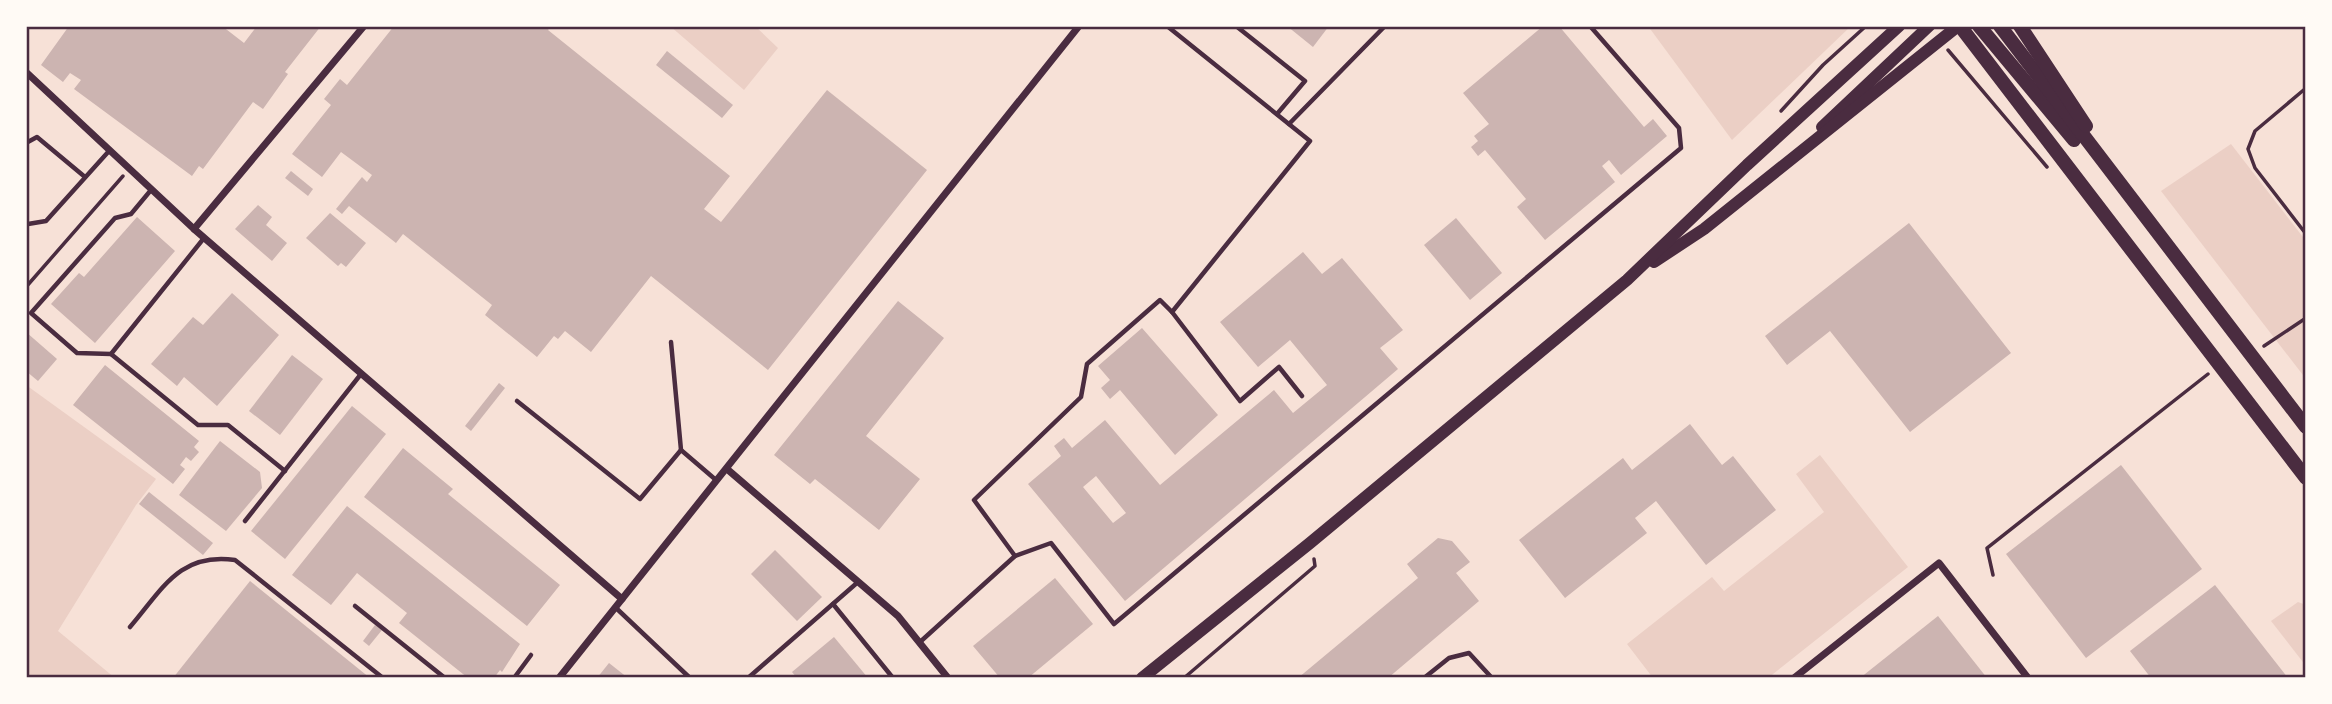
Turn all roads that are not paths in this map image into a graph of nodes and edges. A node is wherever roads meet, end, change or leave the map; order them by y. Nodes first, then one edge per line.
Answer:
1 (364, 26) edge
2 (1079, 26) edge
3 (1167, 26) edge
4 (1237, 26) edge
5 (1385, 26) edge
6 (1590, 26) edge
7 (1899, 26) edge
8 (1929, 26) edge
9 (1959, 26) edge
10 (1969, 26) edge
11 (1979, 26) edge
12 (2000, 26) edge
13 (2020, 26) edge
14 (1973, 44) junction
15 (26, 72) edge
16 (1277, 114) junction
17 (1289, 124) junction
18 (26, 143) edge
19 (109, 150) junction
20 (1777, 172) junction
21 (85, 177) junction
22 (151, 190) junction
23 (27, 224) edge
24 (194, 229) junction
25 (204, 238) junction
26 (2175, 259) junction
27 (1628, 280) junction
28 (1172, 312) junction
29 (671, 342) dead end
30 (111, 354) junction
31 (361, 374) junction
32 (1302, 396) dead end
33 (517, 401) dead end
34 (2306, 427) edge
35 (681, 450) junction
36 (727, 469) junction
37 (285, 471) junction
38 (2306, 478) edge
39 (717, 481) junction
40 (245, 521) dead end
41 (1015, 556) junction
42 (859, 581) junction
43 (622, 599) junction
44 (833, 604) junction
45 (355, 606) dead end
46 (615, 607) junction
47 (130, 627) dead end
48 (919, 642) junction
49 (531, 655) dead end
50 (945, 677) edge
51 (383, 678) edge
52 (445, 678) edge
53 (514, 678) edge
54 (559, 678) edge
55 (690, 678) edge
56 (748, 678) edge
57 (893, 678) edge
58 (1142, 678) edge
59 (1424, 678) edge
60 (1492, 678) edge
61 (1794, 678) edge
62 (2028, 678) edge

1 - 24 street
2 - 36 street
3 - 16 lane
4 - 16 lane
5 - 17 lane
6 - 41 lane
7 - 27 main road
8 - 20 main road
9 - 14 main road
9 - 20 main road
10 - 14 main road
11 - 26 main road
12 - 26 main road
13 - 26 main road
14 - 38 main road
15 - 19 street
16 - 17 lane
17 - 28 lane
18 - 21 lane
19 - 21 lane
19 - 22 street
20 - 27 main road
21 - 23 lane
22 - 24 street
22 - 30 lane
24 - 25 street
25 - 30 lane
25 - 31 street
26 - 34 main road
27 - 58 main road
28 - 32 lane
28 - 41 lane
29 - 35 lane
30 - 37 lane
31 - 37 lane
31 - 43 street
33 - 35 lane
35 - 39 lane
36 - 39 street
36 - 42 street
37 - 40 lane
39 - 43 street
41 - 48 lane
42 - 44 lane
42 - 48 street
43 - 46 street
44 - 56 lane
44 - 57 lane
45 - 52 lane
46 - 54 street
46 - 55 lane
47 - 51 lane
48 - 50 street
49 - 53 lane
59 - 60 lane
61 - 62 street

